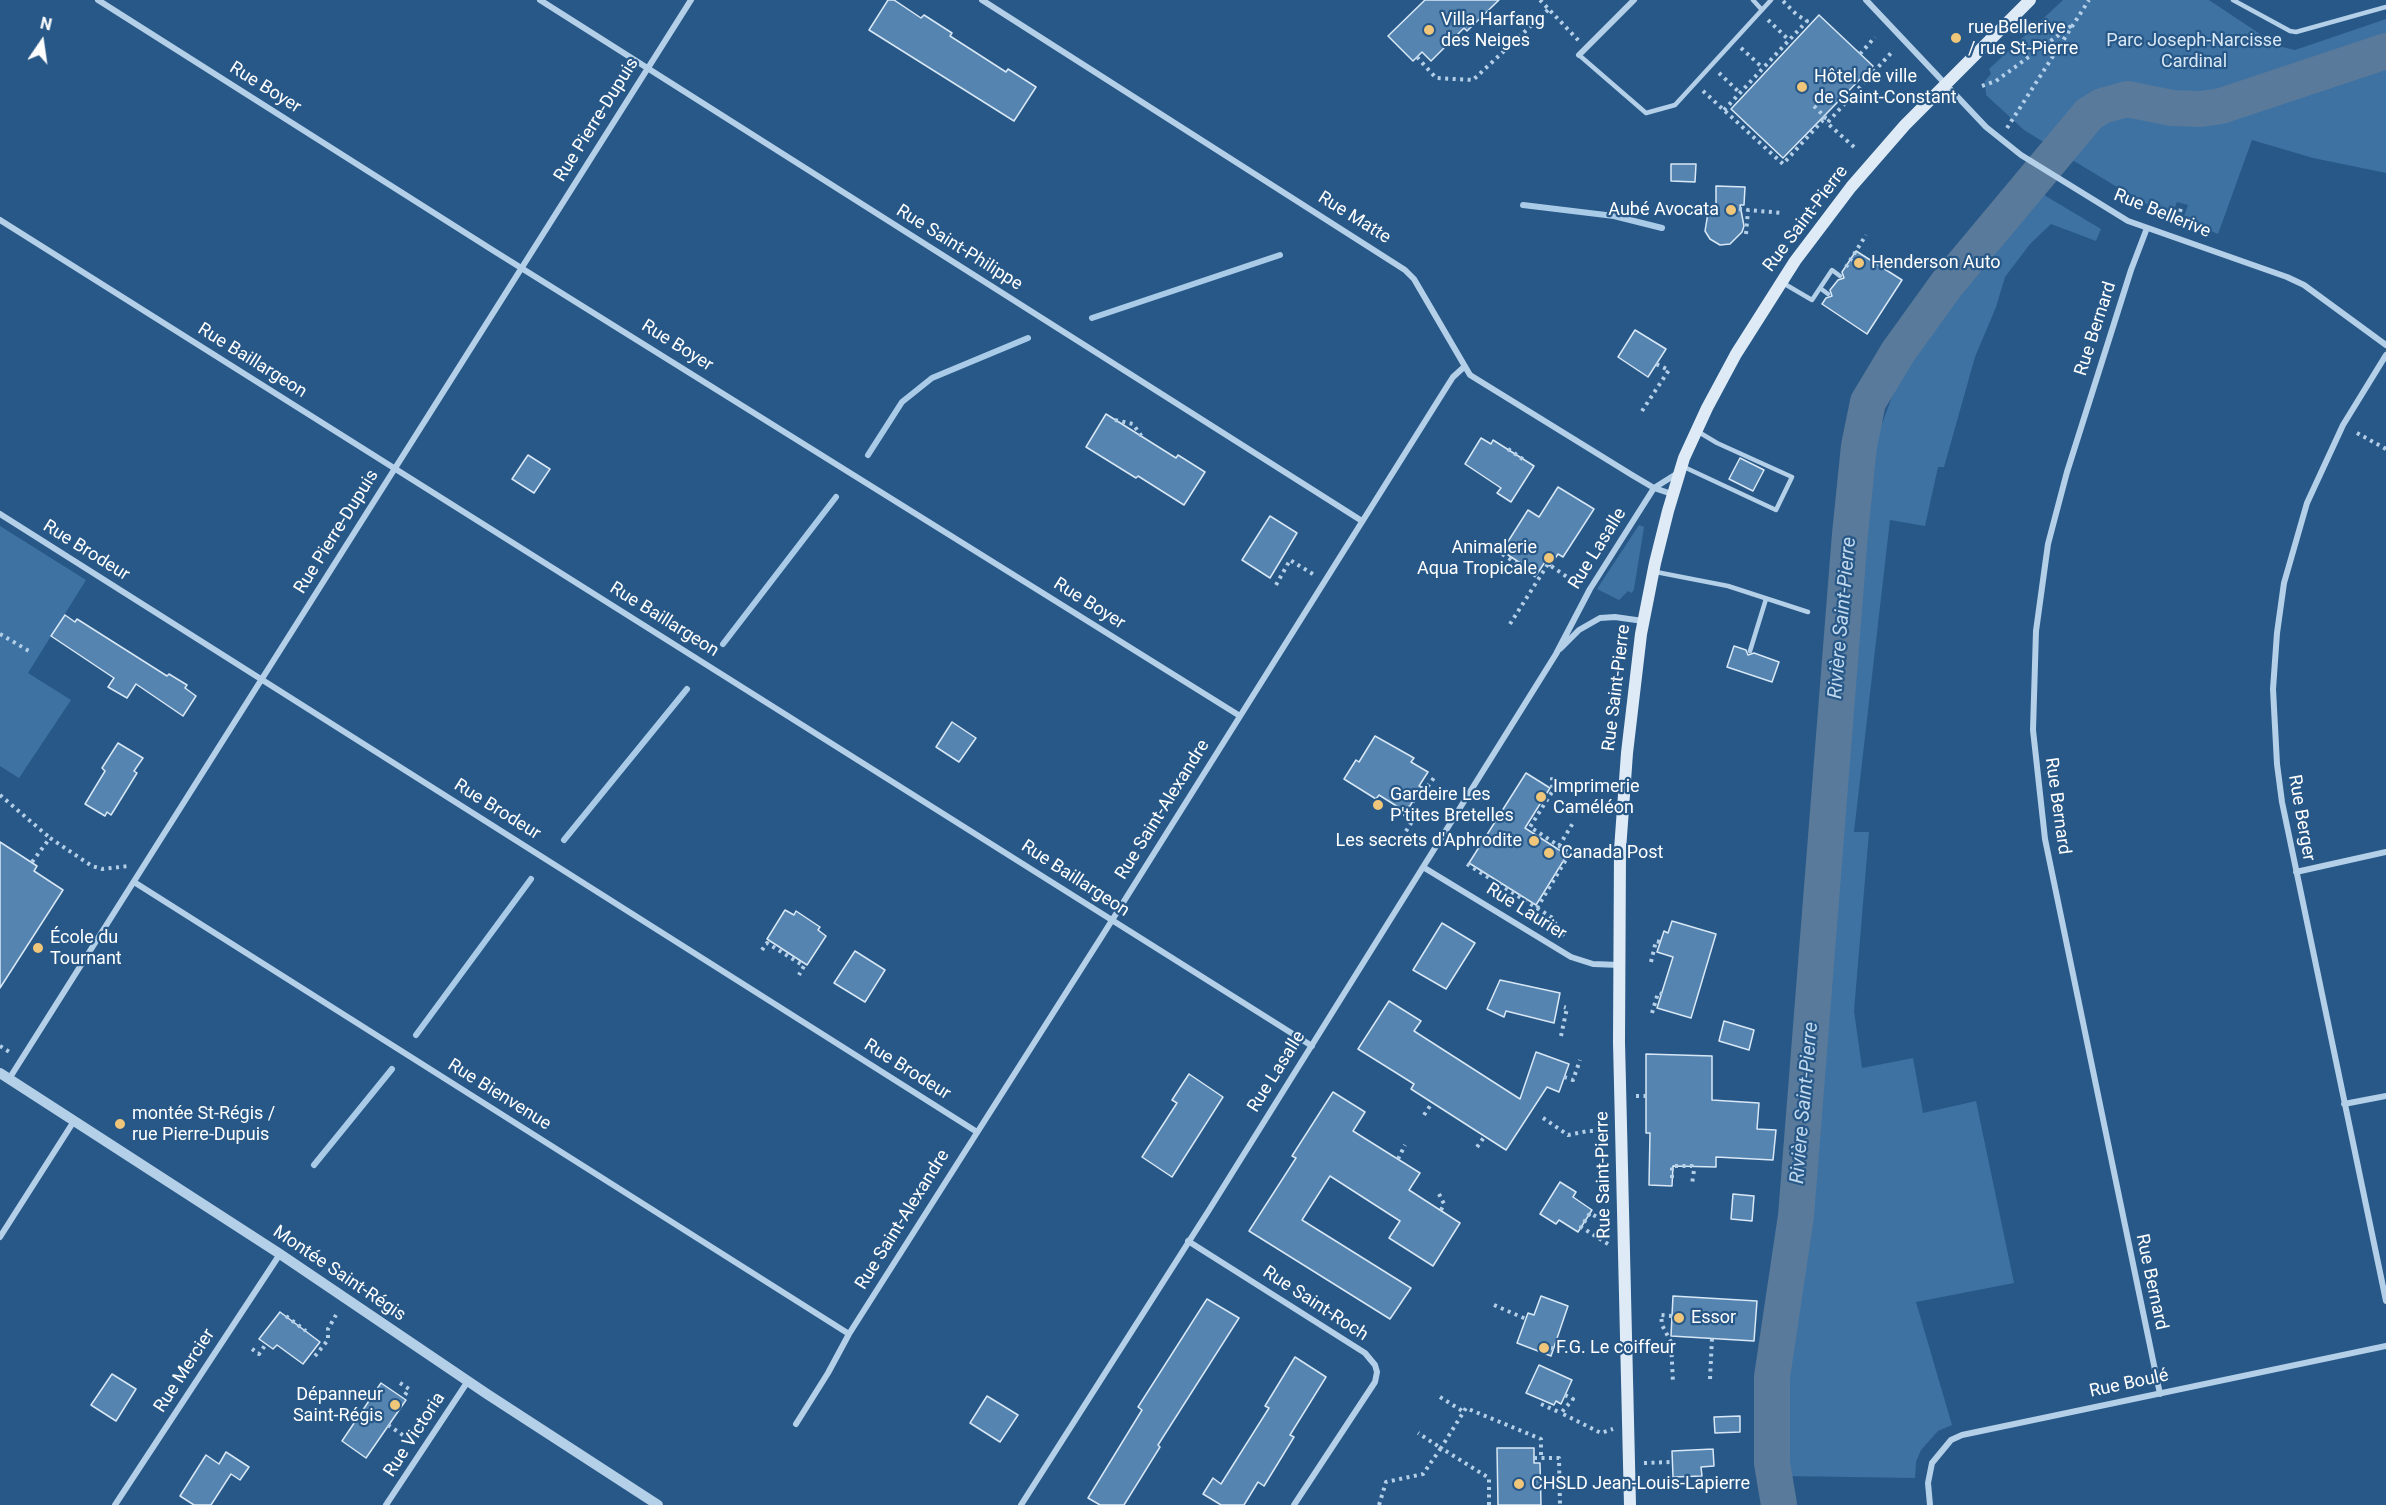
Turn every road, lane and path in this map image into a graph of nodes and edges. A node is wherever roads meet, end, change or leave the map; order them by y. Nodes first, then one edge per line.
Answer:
1 (98, 0) edge
2 (540, 0) edge
3 (691, 0) edge
4 (982, 0) edge
5 (1540, 0) edge
6 (1634, 0) edge
7 (1753, 0) edge
8 (1771, 0) edge
9 (1782, 0) edge
10 (1866, 0) edge
11 (2030, 0) edge
12 (2089, 0) edge
13 (2233, 0) edge
14 (2386, 7) edge
15 (1549, 9) junction
16 (1761, 11) junction
17 (2074, 23) junction
18 (1875, 37) dead end
19 (1789, 40) junction
20 (1733, 41) junction
21 (1586, 48) junction
22 (1860, 54) dead end
23 (1891, 54) dead end
24 (1579, 55) joint
25 (1417, 57) dead end
26 (648, 68) junction
27 (1763, 68) junction
28 (1945, 82) junction
29 (1732, 84) dead end
30 (1982, 86) dead end
31 (1740, 93) junction
32 (1715, 101) dead end
33 (1814, 106) dead end
34 (1724, 110) junction
35 (1825, 121) junction
36 (2011, 122) dead end
37 (1854, 147) dead end
38 (2181, 208) dead end
39 (1739, 209) dead end
40 (1748, 210) junction
41 (1783, 213) dead end
42 (2178, 219) dead end
43 (0, 220) edge
44 (2147, 228) junction
45 (1746, 234) dead end
46 (1866, 235) dead end
47 (1852, 257) dead end
48 (521, 267) junction
49 (1840, 276) dead end
50 (1781, 282) junction
51 (1820, 288) junction
52 (1828, 294) dead end
53 (2386, 345) edge
54 (2386, 355) edge
55 (1656, 364) dead end
56 (1464, 368) junction
57 (1642, 411) dead end
58 (1115, 420) dead end
59 (1696, 430) junction
60 (2356, 433) dead end
61 (1142, 437) dead end
62 (1508, 449) dead end
63 (2386, 449) edge
64 (1524, 460) dead end
65 (395, 469) junction
66 (1680, 469) junction
67 (1654, 488) junction
68 (1673, 495) junction
69 (0, 514) edge
70 (1362, 521) junction
71 (1496, 550) dead end
72 (1653, 572) junction
73 (1539, 578) junction
74 (1324, 581) junction
75 (1576, 583) dead end
76 (1276, 585) dead end
77 (1766, 599) junction
78 (1808, 612) dead end
79 (1643, 621) junction
80 (1510, 624) dead end
81 (0, 634) edge
82 (29, 651) dead end
83 (1750, 651) dead end
84 (1556, 654) junction
85 (262, 680) junction
86 (1240, 716) junction
87 (1552, 773) dead end
88 (1436, 775) dead end
89 (0, 795) edge
90 (1544, 805) junction
91 (1550, 809) dead end
92 (1573, 823) dead end
93 (50, 838) junction
94 (1398, 844) dead end
95 (1559, 846) junction
96 (2386, 852) edge
97 (32, 862) dead end
98 (1467, 864) dead end
99 (129, 866) dead end
100 (1423, 867) junction
101 (2296, 872) junction
102 (134, 882) junction
103 (1509, 890) junction
104 (1506, 895) dead end
105 (1536, 908) junction
106 (1111, 920) junction
107 (1564, 936) dead end
108 (1660, 942) dead end
109 (762, 950) dead end
110 (1651, 962) dead end
111 (1619, 965) junction
112 (799, 975) dead end
113 (1662, 994) dead end
114 (1563, 1007) dead end
115 (1652, 1013) dead end
116 (1561, 1036) dead end
117 (1311, 1046) junction
118 (1580, 1060) dead end
119 (5, 1076) edge
120 (1564, 1077) dead end
121 (1636, 1096) dead end
122 (1650, 1096) dead end
123 (2386, 1096) edge
124 (1432, 1103) dead end
125 (2344, 1104) junction
126 (1424, 1114) dead end
127 (1543, 1118) dead end
128 (74, 1121) junction
129 (1606, 1131) dead end
130 (977, 1132) junction
131 (1485, 1136) dead end
132 (1405, 1145) dead end
133 (1477, 1147) dead end
134 (1398, 1160) dead end
135 (1672, 1178) dead end
136 (1692, 1185) dead end
137 (1439, 1194) dead end
138 (1441, 1210) dead end
139 (1609, 1224) dead end
140 (0, 1237) edge
141 (1188, 1241) junction
142 (1609, 1245) dead end
143 (280, 1254) junction
144 (2386, 1301) edge
145 (1494, 1305) dead end
146 (336, 1315) dead end
147 (286, 1316) dead end
148 (1672, 1316) dead end
149 (1526, 1319) dead end
150 (306, 1331) dead end
151 (849, 1334) junction
152 (1712, 1338) dead end
153 (1557, 1339) dead end
154 (266, 1344) dead end
155 (1559, 1346) junction
156 (2386, 1346) edge
157 (1551, 1348) dead end
158 (1565, 1348) dead end
159 (252, 1349) dead end
160 (315, 1356) dead end
161 (1710, 1379) dead end
162 (468, 1381) junction
163 (400, 1383) dead end
164 (1672, 1383) dead end
165 (2160, 1394) junction
166 (1564, 1395) dead end
167 (1440, 1397) dead end
168 (403, 1398) dead end
169 (1541, 1404) dead end
170 (1464, 1412) junction
171 (1561, 1413) junction
172 (796, 1424) dead end
173 (388, 1425) dead end
174 (1613, 1429) dead end
175 (1418, 1433) dead end
176 (410, 1440) dead end
177 (1441, 1448) junction
178 (1534, 1458) dead end
179 (1541, 1458) junction
180 (1672, 1462) dead end
181 (1644, 1463) dead end
182 (116, 1505) edge
183 (386, 1505) edge
184 (658, 1505) edge
185 (1021, 1505) edge
186 (1294, 1505) edge
187 (1379, 1505) edge
188 (1489, 1505) edge
189 (1560, 1505) edge
190 (1630, 1505) edge
191 (1930, 1505) edge

1 - 48 street, Rue Boyer
2 - 26 street, Rue Saint-Philippe
3 - 26 street, Rue Pierre-Dupuis
4 - 56 street, Rue Matte
5 - 15 path
6 - 21 street
7 - 16 lane
8 - 16 lane
9 - 19 path
10 - 28 street, Rue Bellerive
11 - 28 main road, Rue Saint-Pierre
12 - 17 path
13 - 14 lane
15 - 21 path
15 - 25 path
16 - 19 path
16 - 20 lane
17 - 30 path
17 - 36 path
18 - 22 path
19 - 27 path
20 - 24 lane
20 - 27 path
21 - 24 street
23 - 35 path
26 - 48 street, Rue Pierre-Dupuis
26 - 70 street, Rue Saint-Philippe
27 - 31 path
28 - 44 street, Rue Bellerive
28 - 50 main road, Rue Saint-Pierre
29 - 31 path
31 - 34 path
32 - 34 path
33 - 35 path
34 - 35 path
35 - 37 path
38 - 42 path
39 - 40 path
40 - 41 path
40 - 45 path
43 - 65 street, Rue Baillargeon
44 - 53 street, Rue Bellerive
44 - 165 street, Rue Bernard
46 - 47 path
48 - 65 street, Rue Pierre-Dupuis
48 - 86 street, Rue Boyer
49 - 51 lane
50 - 51 lane
50 - 59 main road, Rue Saint-Pierre
51 - 52 lane
54 - 101 street, Rue Berger
55 - 57 path
56 - 67 street, Rue Matte
56 - 70 street, Rue Saint-Alexandre
58 - 61 path
59 - 66 main road, Rue Saint-Pierre
59 - 66 lane
60 - 63 path
62 - 64 path
65 - 85 street, Rue Pierre-Dupuis
65 - 106 street, Rue Baillargeon
66 - 67 street, Rue Lasalle
66 - 68 main road, Rue Saint-Pierre
67 - 68 street, Rue Matte
67 - 84 street, Rue Lasalle
68 - 72 main road, Rue Saint-Pierre
69 - 85 street, Rue Brodeur
70 - 74 street, Rue Saint-Alexandre
71 - 73 path
72 - 77 lane
72 - 79 main road, Rue Saint-Pierre
73 - 75 path
73 - 80 path
74 - 76 path
74 - 86 street, Rue Saint-Alexandre
77 - 78 lane
77 - 83 lane
79 - 84 street, Rue Lasalle
79 - 111 main road, Rue Saint-Pierre
81 - 82 path
84 - 100 street, Rue Lasalle
85 - 102 street, Rue Pierre-Dupuis
85 - 130 street, Rue Brodeur
86 - 106 street, Rue Saint-Alexandre
87 - 90 path
88 - 94 path
89 - 93 path
90 - 91 path
90 - 95 path
92 - 95 path
93 - 97 path
93 - 99 path
95 - 105 path
96 - 101 street
98 - 103 path
100 - 111 street, Rue Laurier
100 - 117 street, Rue Lasalle
101 - 125 street, Rue Berger
102 - 119 street, Rue Pierre-Dupuis
102 - 151 street, Rue Bienvenue
103 - 104 path
103 - 105 path
105 - 107 path
106 - 117 street, Rue Baillargeon
106 - 130 street, Rue Saint-Alexandre
108 - 110 path
109 - 112 path
111 - 190 main road, Rue Saint-Pierre
113 - 115 path
114 - 116 path
117 - 141 street, Rue Lasalle
118 - 120 path
119 - 128 street, Montée Saint-Régis
121 - 122 path
123 - 125 street
124 - 126 path
125 - 144 street, Rue Berger
127 - 129 path
128 - 140 street
128 - 143 street, Montée Saint-Régis
130 - 151 street, Rue Saint-Alexandre
131 - 133 path
132 - 134 path
135 - 136 path
137 - 138 path
139 - 142 path
141 - 185 street, Rue Lasalle
141 - 186 street, Rue Saint-Roch
143 - 162 street, Montée Saint-Régis
143 - 182 street, Rue Mercier
145 - 149 path
146 - 160 path
147 - 150 path
148 - 164 path
151 - 172 street, Rue Saint-Alexandre
152 - 161 path
153 - 155 path
154 - 159 path
155 - 157 path
155 - 158 path
156 - 165 street, Rue Boulé
162 - 183 street, Rue Victoria
162 - 184 street, Montée Saint-Régis
163 - 168 path
165 - 191 street, Rue Boulé
166 - 171 path
167 - 170 path
169 - 171 path
170 - 177 path
170 - 179 path
171 - 174 path
173 - 176 path
175 - 177 path
177 - 187 path
177 - 188 path
178 - 179 path
179 - 189 path
180 - 181 path

